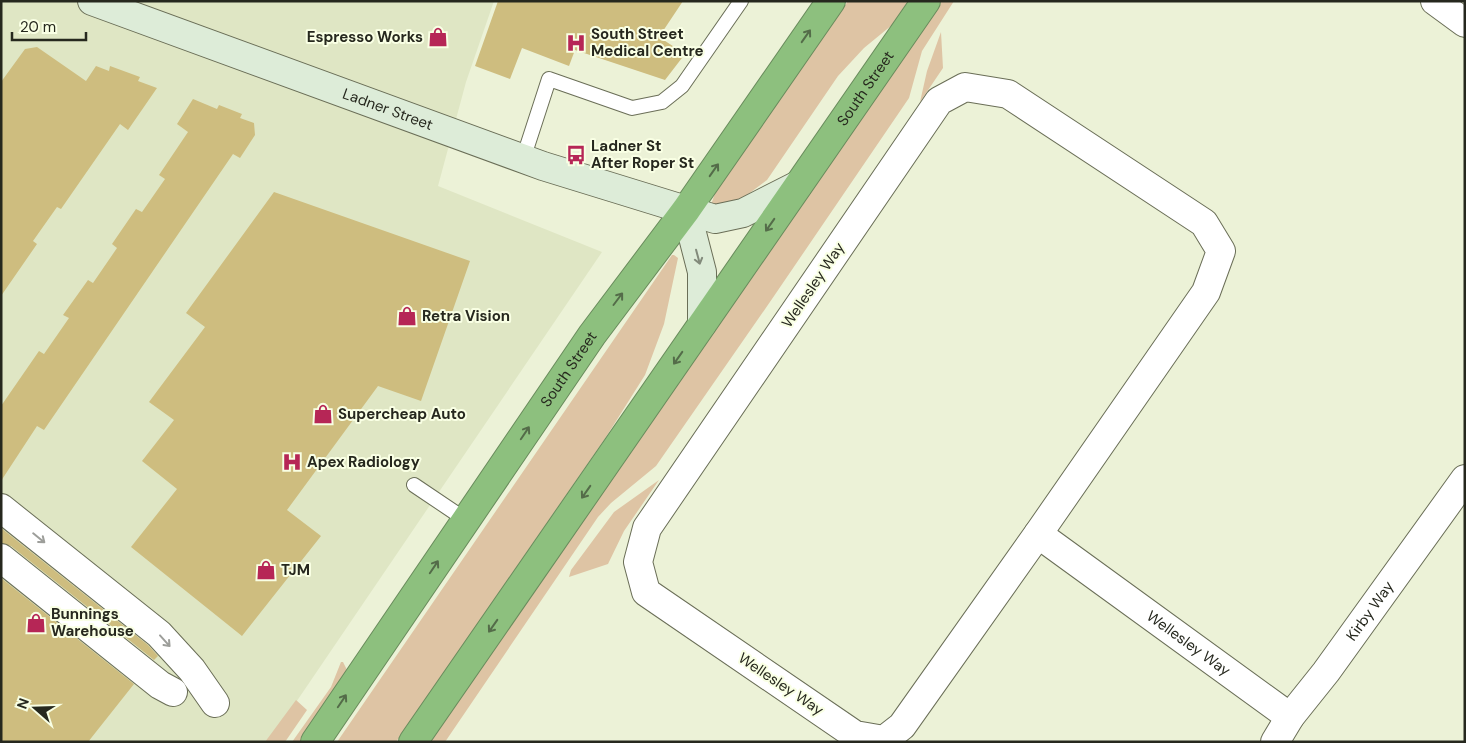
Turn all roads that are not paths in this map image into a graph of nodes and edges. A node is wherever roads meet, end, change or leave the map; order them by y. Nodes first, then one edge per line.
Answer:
1 (92, 1) edge
2 (741, 1) edge
3 (830, 1) edge
4 (926, 1) edge
5 (1435, 1) edge
6 (1465, 23) edge
7 (523, 158) junction
8 (798, 185) junction
9 (686, 210) junction
10 (702, 324) junction
11 (1465, 479) edge
12 (414, 485) dead end
13 (1, 508) edge
14 (466, 520) junction
15 (1038, 534) junction
16 (1, 558) edge
17 (173, 692) dead end
18 (215, 703) dead end
19 (1290, 717) junction
20 (315, 742) edge
21 (413, 742) edge
22 (1275, 742) edge

1 - 7 street, Ladner Street
2 - 7 lane
9 -> 3 highway, South Street
4 - 8 highway, South Street
5 - 6 street
7 - 9 street, Ladner Street
8 - 9 street, Ladner Street
8 -> 10 highway, South Street
9 -> 10 street
14 -> 9 highway, South Street
10 -> 21 highway, South Street
11 - 19 street, Kirby Way
12 - 14 lane
13 -> 18 street
20 -> 14 highway, South Street
15 - 15 street, Wellesley Way
15 - 19 street, Wellesley Way
16 - 17 street
19 - 22 street, Kirby Way

